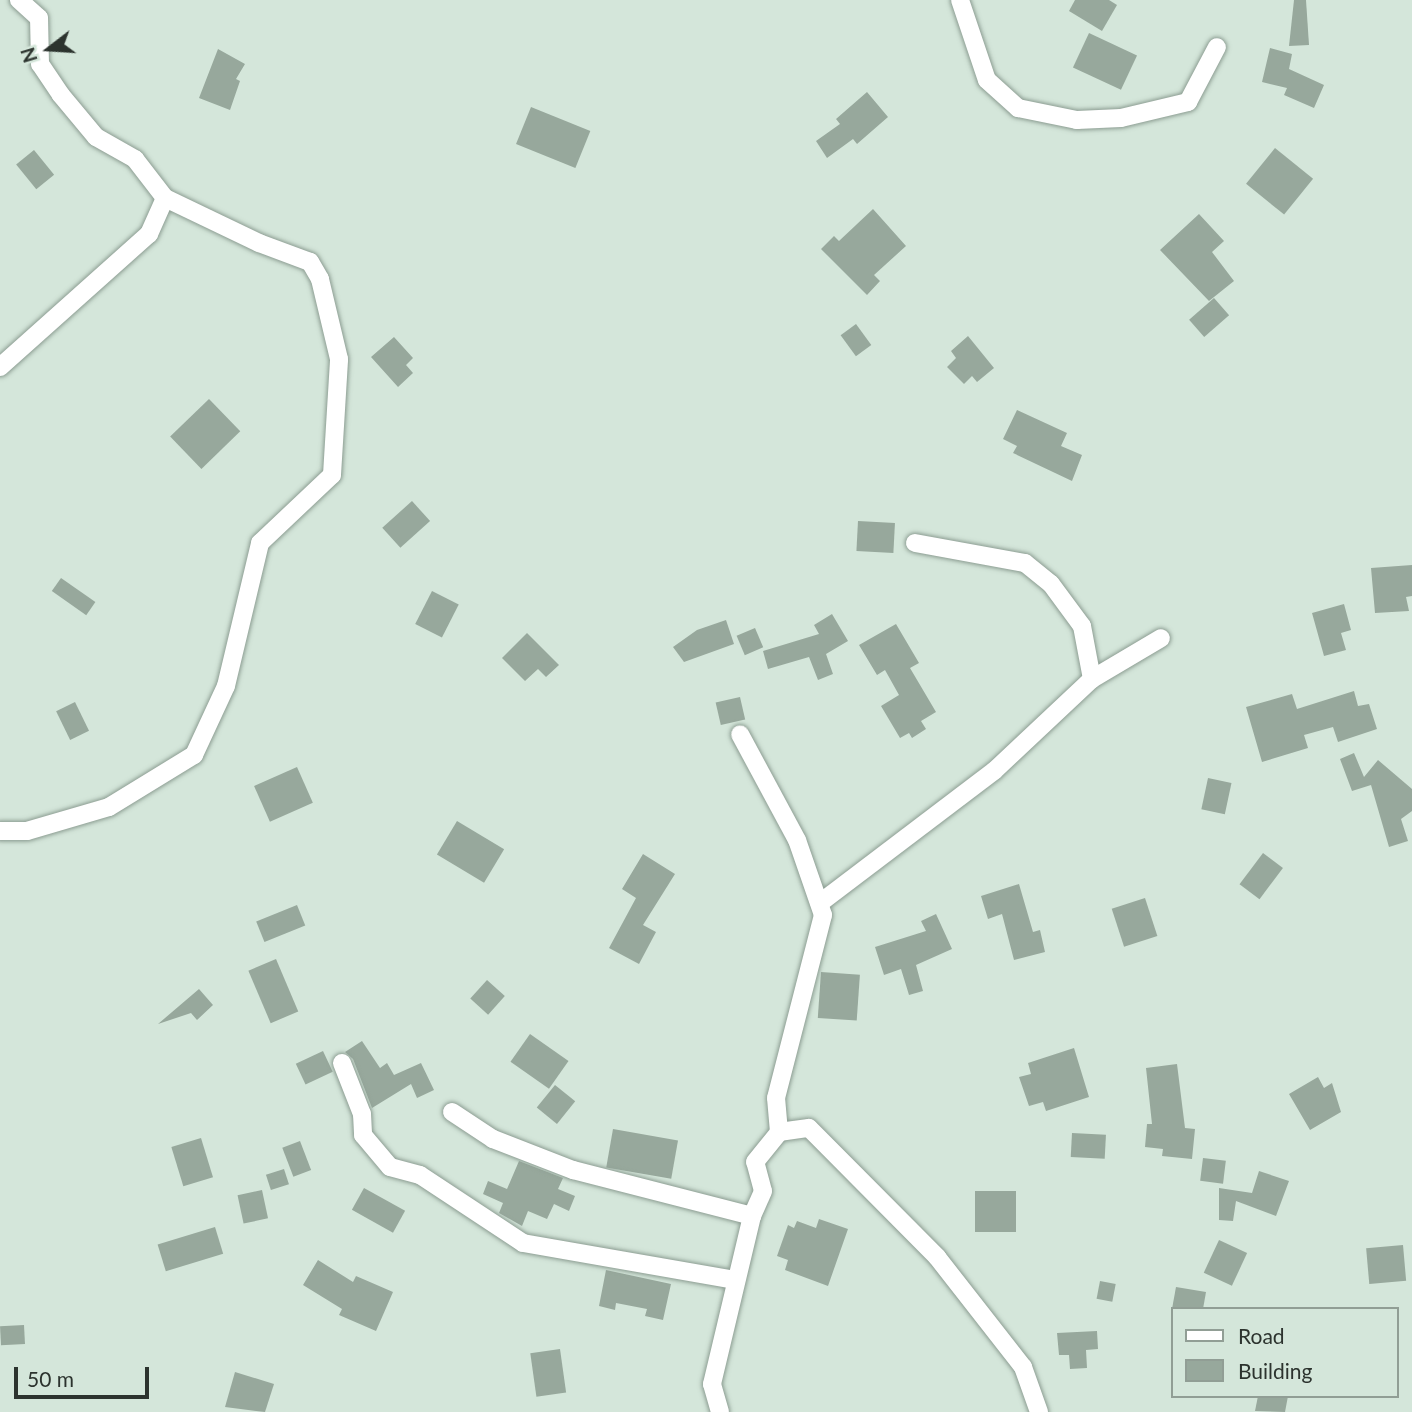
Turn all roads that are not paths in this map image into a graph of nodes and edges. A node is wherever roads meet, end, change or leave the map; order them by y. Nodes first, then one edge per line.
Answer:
1 (19, 0) edge
2 (960, 0) edge
3 (1217, 47) dead end
4 (165, 198) junction
5 (0, 367) edge
6 (915, 543) dead end
7 (1161, 638) dead end
8 (1092, 679) junction
9 (740, 734) dead end
10 (0, 831) edge
11 (820, 903) junction
12 (342, 1063) dead end
13 (452, 1112) dead end
14 (779, 1132) junction
15 (752, 1216) junction
16 (736, 1280) junction
17 (720, 1412) edge
18 (1039, 1412) edge

1 - 4 street
2 - 3 street
4 - 5 street
4 - 10 street
6 - 8 street
7 - 8 street
8 - 11 street
9 - 11 street
11 - 14 street
12 - 16 street
13 - 15 street
14 - 15 street
14 - 18 street
15 - 16 street
16 - 17 street

